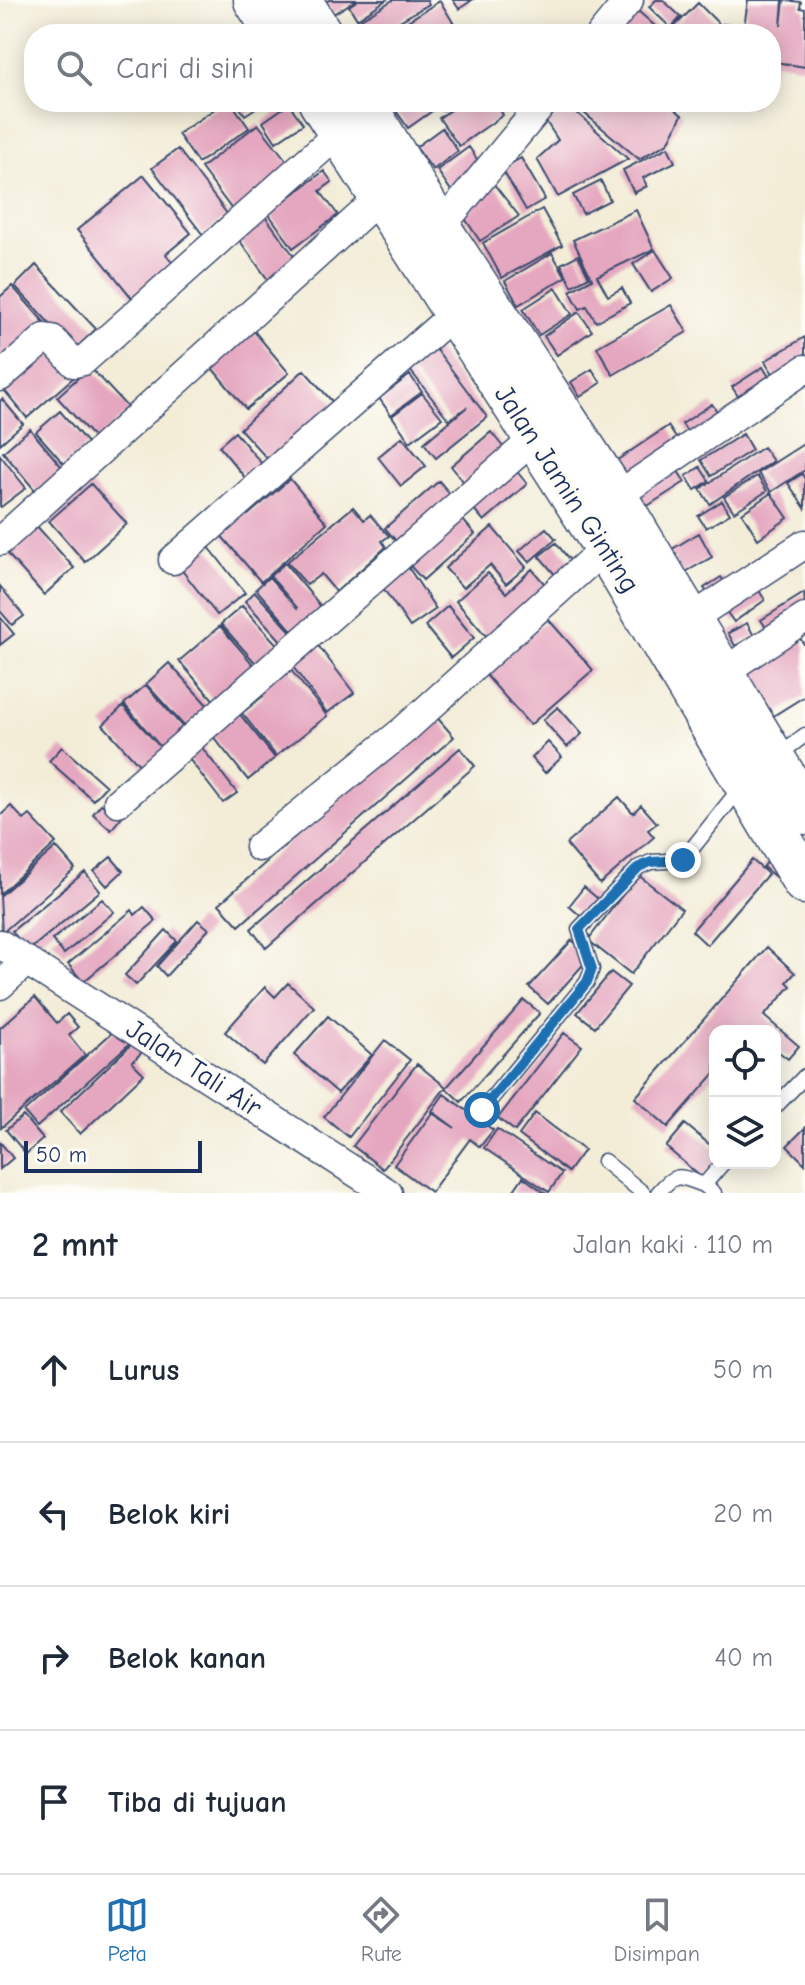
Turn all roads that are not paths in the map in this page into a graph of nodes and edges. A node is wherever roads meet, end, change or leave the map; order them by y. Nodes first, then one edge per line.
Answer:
1 (256, 0) edge
2 (299, 0) edge
3 (629, 0) edge
4 (272, 24) edge
5 (314, 24) edge
6 (609, 24) edge
7 (341, 112) edge
8 (536, 112) edge
9 (381, 197) junction
10 (439, 229) junction
11 (454, 314) junction
12 (805, 369) edge
13 (0, 377) edge
14 (535, 438) junction
15 (615, 497) junction
16 (0, 541) edge
17 (805, 544) edge
18 (606, 547) junction
19 (173, 560) dead end
20 (805, 618) edge
21 (689, 620) junction
22 (722, 673) junction
23 (775, 758) edge
24 (118, 802) dead end
25 (798, 846) edge
26 (259, 847) dead end
27 (0, 944) edge
28 (27, 961) junction
29 (0, 985) edge
30 (805, 1076) edge
31 (781, 1101) edge
32 (482, 1110) dead end
33 (604, 1161) dead end
34 (720, 1169) edge
35 (709, 1189) edge
36 (388, 1193) edge
37 (643, 1193) edge
38 (658, 1193) edge

1 - 4 highway
2 - 5 highway
3 - 6 street
7 - 9 highway, Jalan Jamin Ginting
7 - 10 highway, Jalan Jamin Ginting
7 - 13 street
8 - 10 street
9 - 11 highway, Jalan Jamin Ginting
9 - 16 street
10 - 15 highway, Jalan Jamin Ginting
11 - 14 highway, Jalan Jamin Ginting
11 - 19 street
12 - 15 street
14 - 18 highway, Jalan Jamin Ginting
14 - 24 street
15 - 21 highway, Jalan Jamin Ginting
17 - 21 street
18 - 23 highway, Jalan Jamin Ginting
18 - 26 street
20 - 22 street
21 - 22 highway, Jalan Jamin Ginting
22 - 23 highway, Jalan Jamin Ginting
23 - 25 highway, Jalan Jamin Ginting
23 - 32 lane
27 - 28 street, Jalan Tali Air
28 - 29 street
28 - 36 street, Jalan Tali Air
30 - 31 lane
33 - 37 lane
34 - 35 lane
35 - 38 lane

